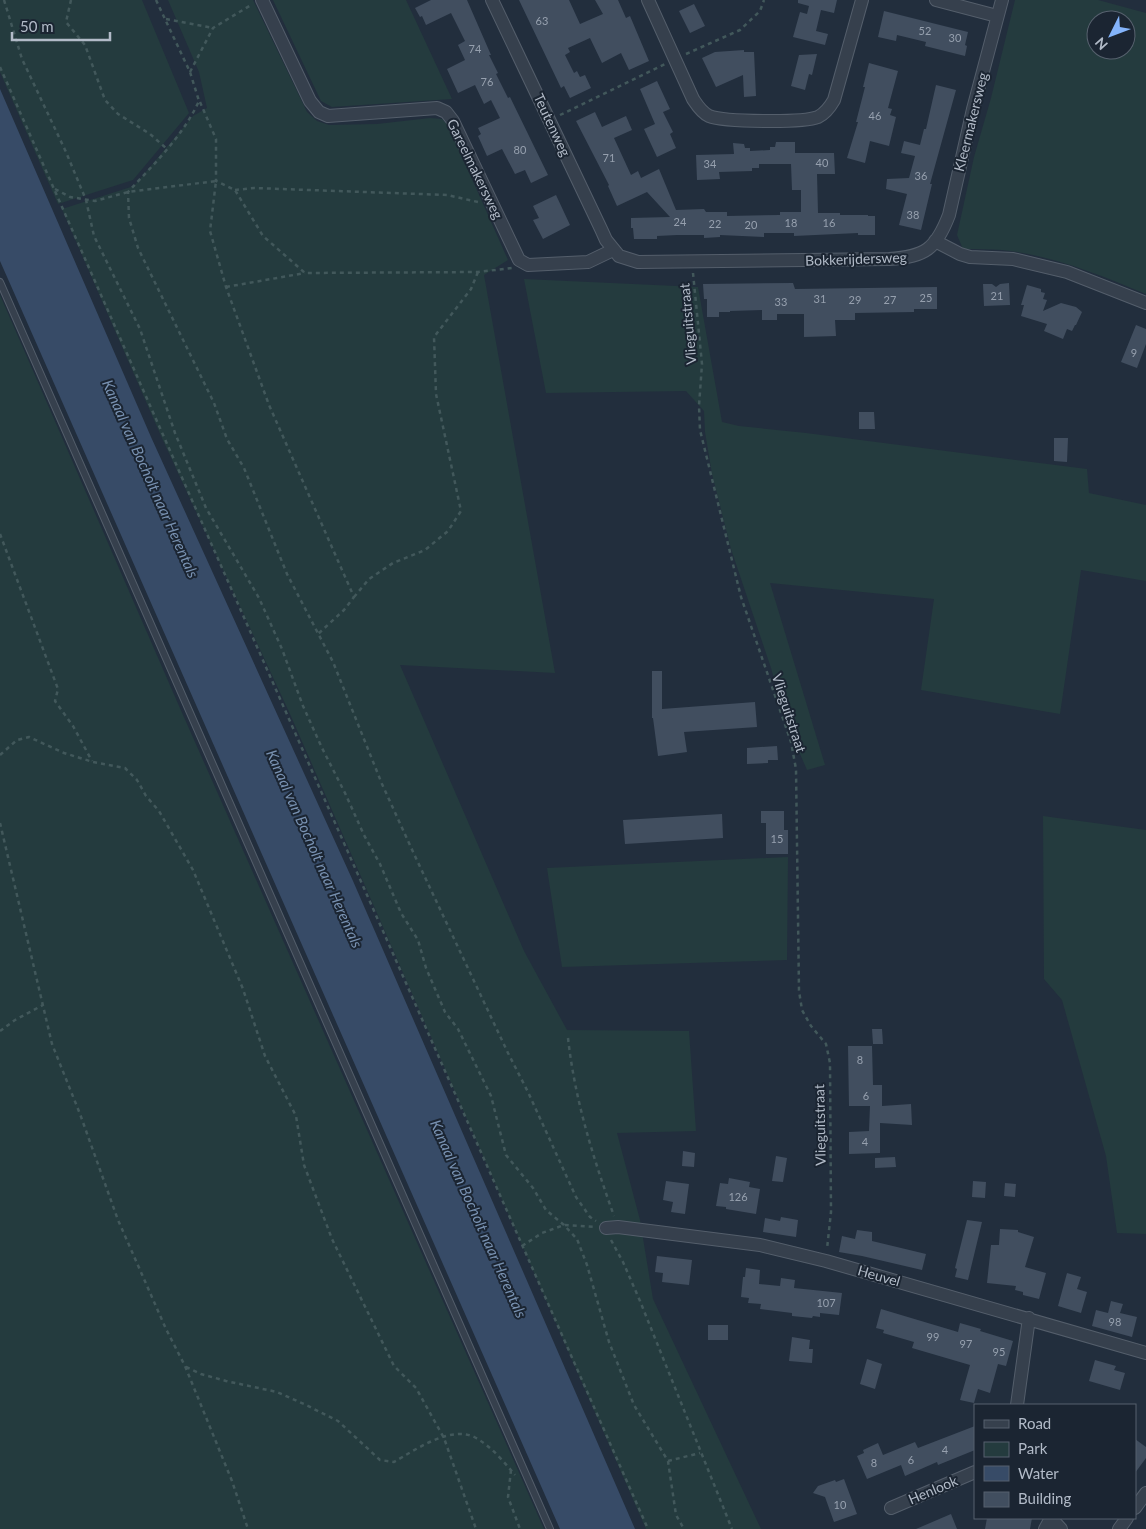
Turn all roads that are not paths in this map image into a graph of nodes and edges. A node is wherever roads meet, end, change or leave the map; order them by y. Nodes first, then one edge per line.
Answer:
1 (492, 0) edge
2 (648, 0) edge
3 (862, 0) edge
4 (936, 0) edge
5 (1002, 0) edge
6 (257, 2) edge
7 (997, 16) junction
8 (935, 241) junction
9 (613, 250) junction
10 (0, 282) edge
11 (1146, 303) edge
12 (612, 1228) road end
13 (1029, 1318) junction
14 (1146, 1353) edge
15 (1017, 1404) edge
16 (974, 1472) edge
17 (1146, 1493) edge
18 (1136, 1507) edge
19 (891, 1508) dead end
20 (1052, 1519) edge
21 (1127, 1519) edge
22 (550, 1529) edge
23 (1061, 1529) edge
24 (1119, 1529) edge

1 - 9 street, Teutenweg
2 - 3 street
4 - 7 street
5 - 7 street, Kleermakersweg
6 - 9 street, Gareelmakersweg
7 - 8 street, Kleermakersweg
8 - 9 street, Bokkerijdersweg
8 - 11 street
10 - 22 lane
12 - 13 street, Heuvel
13 - 14 street, Heuvel
13 - 15 street
16 - 19 street, Henlook
17 - 18 street
20 - 23 street
21 - 24 street

